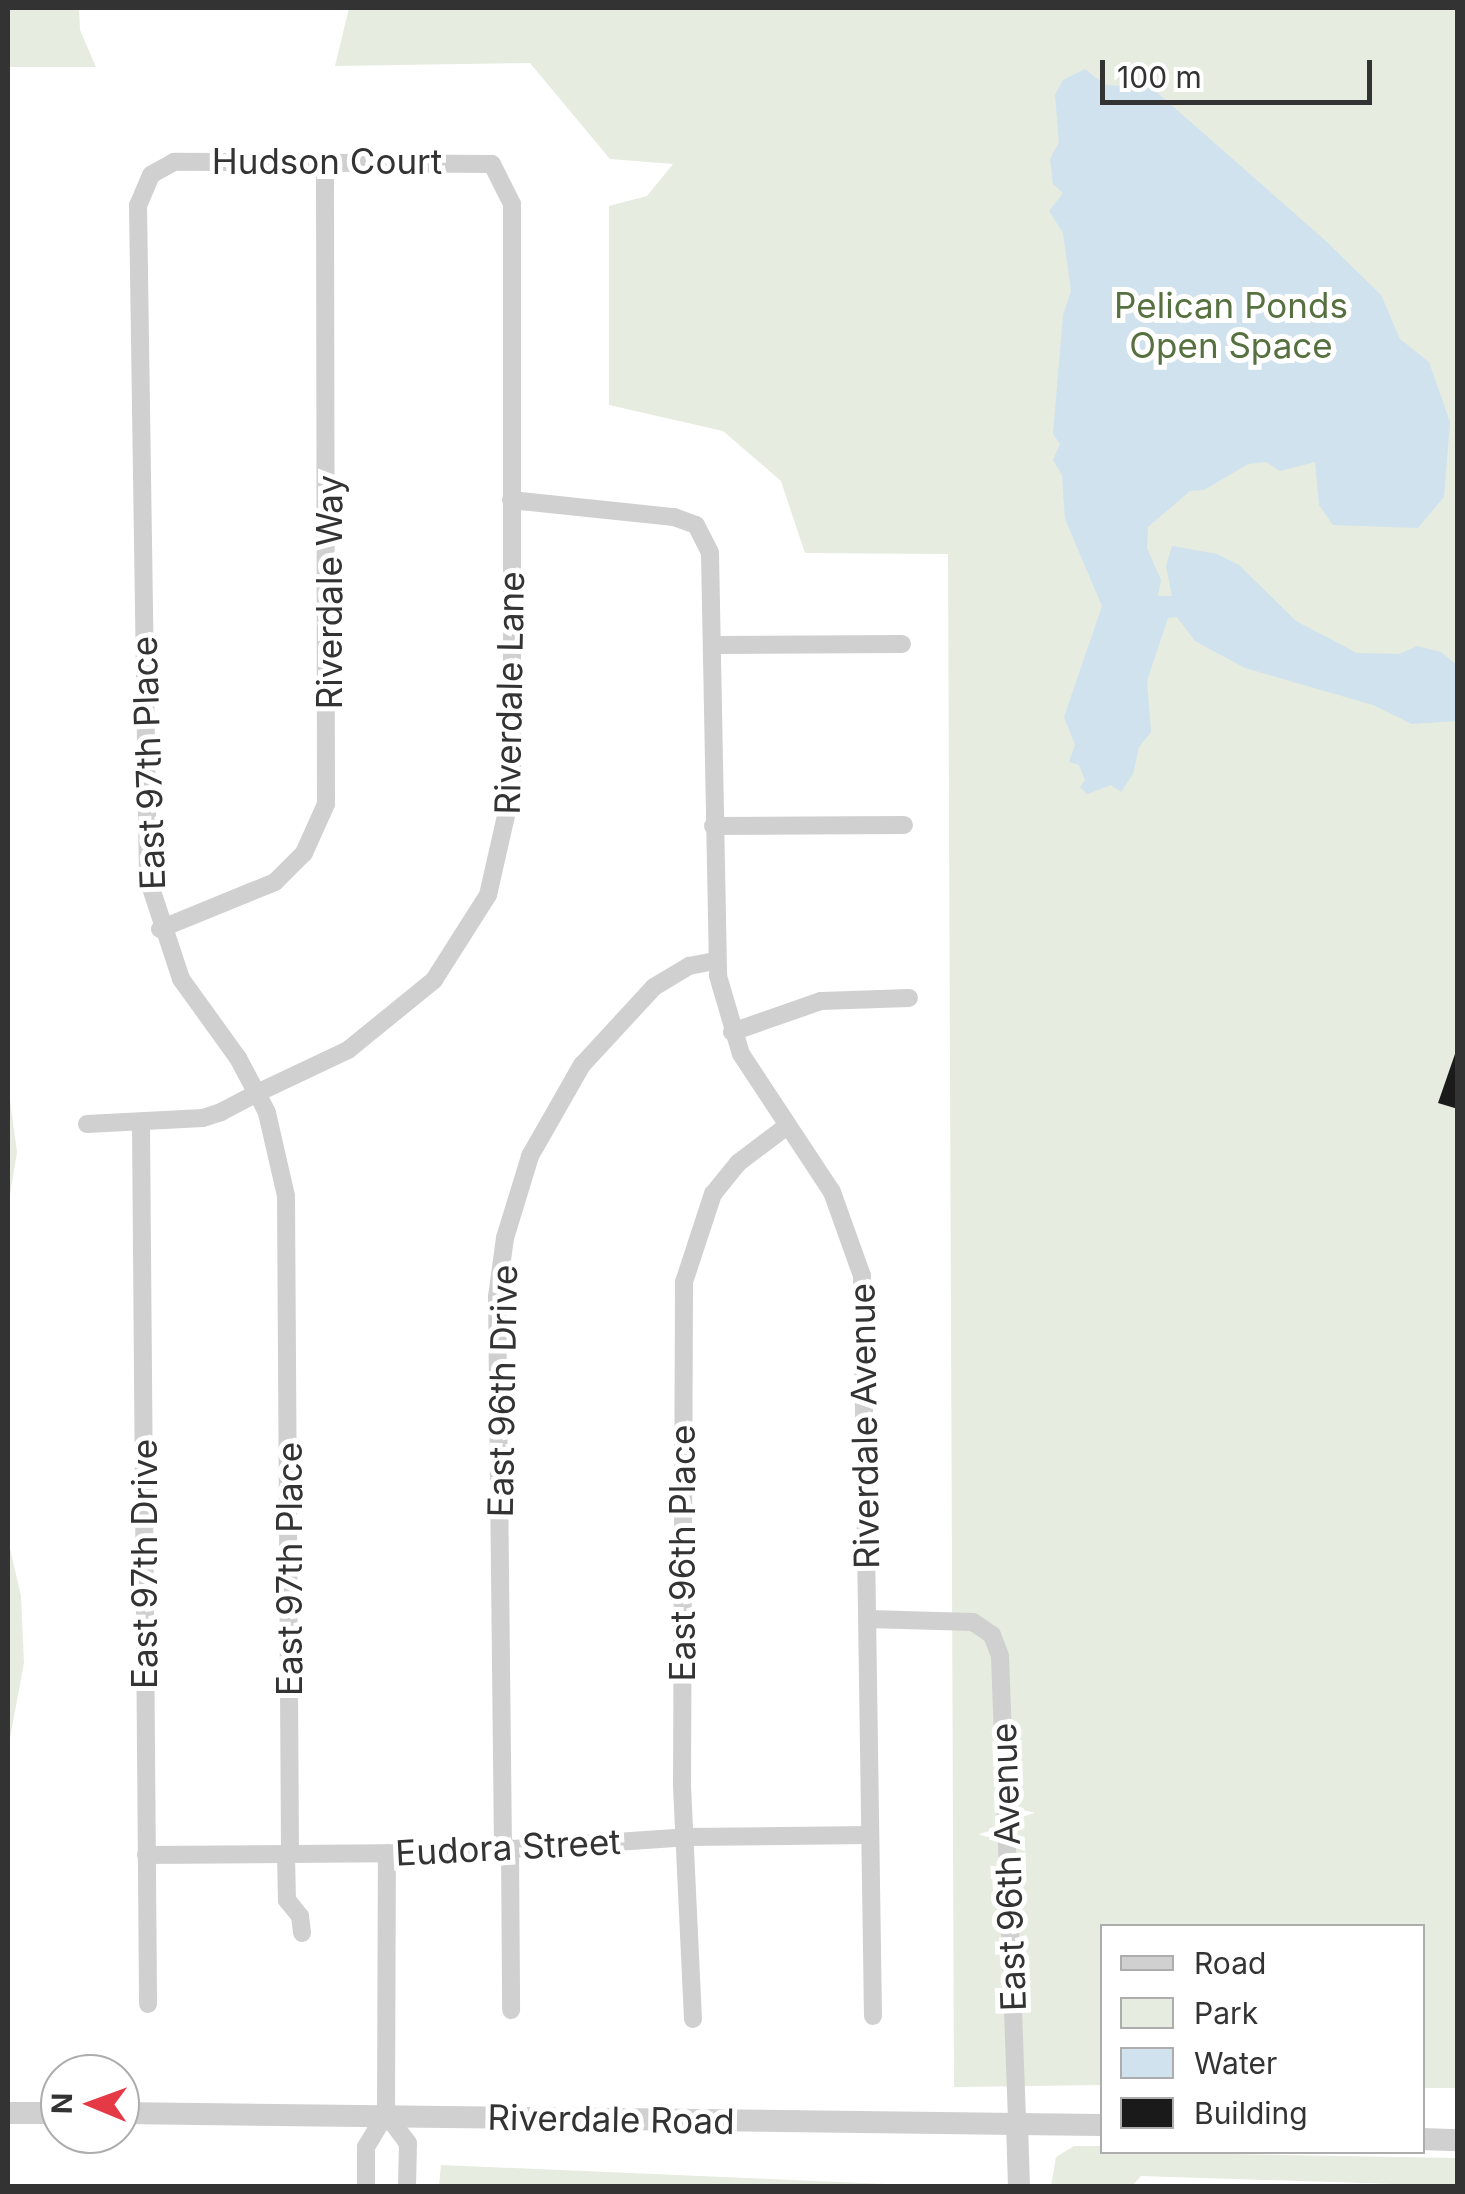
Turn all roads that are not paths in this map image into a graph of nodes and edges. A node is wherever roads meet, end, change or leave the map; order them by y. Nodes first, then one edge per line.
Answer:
1 (325, 161) junction
2 (146, 180) joint
3 (506, 180) joint
4 (511, 500) junction
5 (902, 644) dead end
6 (712, 645) junction
7 (904, 825) dead end
8 (713, 826) junction
9 (160, 929) junction
10 (715, 961) junction
11 (909, 998) dead end
12 (732, 1032) junction
13 (257, 1093) junction
14 (88, 1124) dead end
15 (140, 1124) junction
16 (787, 1126) junction
17 (868, 1619) junction
18 (870, 1835) junction
19 (686, 1837) junction
20 (506, 1849) junction
21 (388, 1853) junction
22 (288, 1854) junction
23 (146, 1855) junction
24 (302, 1932) dead end
25 (148, 2004) dead end
26 (512, 2010) dead end
27 (873, 2016) dead end
28 (692, 2018) dead end
29 (8, 2113) edge
30 (40, 2113) edge
31 (140, 2114) edge
32 (386, 2114) junction
33 (1017, 2123) junction
34 (1100, 2125) edge
35 (1425, 2139) edge
36 (1458, 2140) edge
37 (366, 2186) edge
38 (407, 2186) edge
39 (1019, 2186) edge

1 - 2 street, Hudson Court
1 - 3 street, Hudson Court
1 - 9 street, Riverdale Way
2 - 9 street, East 97th Place
3 - 4 street, Riverdale Lane
4 - 6 street, Riverdale Avenue
4 - 13 street, Riverdale Lane
5 - 6 street
6 - 8 street, Riverdale Avenue
7 - 8 street
8 - 10 street, Riverdale Avenue
9 - 13 street, East 97th Place
10 - 12 street, Riverdale Avenue
10 - 20 street, East 96th Drive
11 - 12 street
12 - 16 street, Riverdale Avenue
13 - 15 street, Riverdale Lane
13 - 22 street, East 97th Place
14 - 15 street, Riverdale Lane
15 - 23 street, East 97th Drive
16 - 17 street, Riverdale Avenue
16 - 19 street, East 96th Place
17 - 18 street, Riverdale Avenue
17 - 33 street, East 96th Avenue
18 - 19 street, Eudora Street
18 - 27 street, Riverdale Avenue
19 - 20 street, Eudora Street
19 - 28 street, East 96th Place
20 - 21 street, Eudora Street
20 - 26 street, East 96th Drive
21 - 22 street, Eudora Street
21 - 32 street
22 - 23 street, Eudora Street
22 - 24 street, East 97th Place
23 - 25 street, East 97th Drive
29 - 30 street
31 - 32 street, Riverdale Road
32 - 33 street, Riverdale Road
32 - 37 street
32 - 38 street
33 - 34 street, Riverdale Road
33 - 39 street
35 - 36 street

